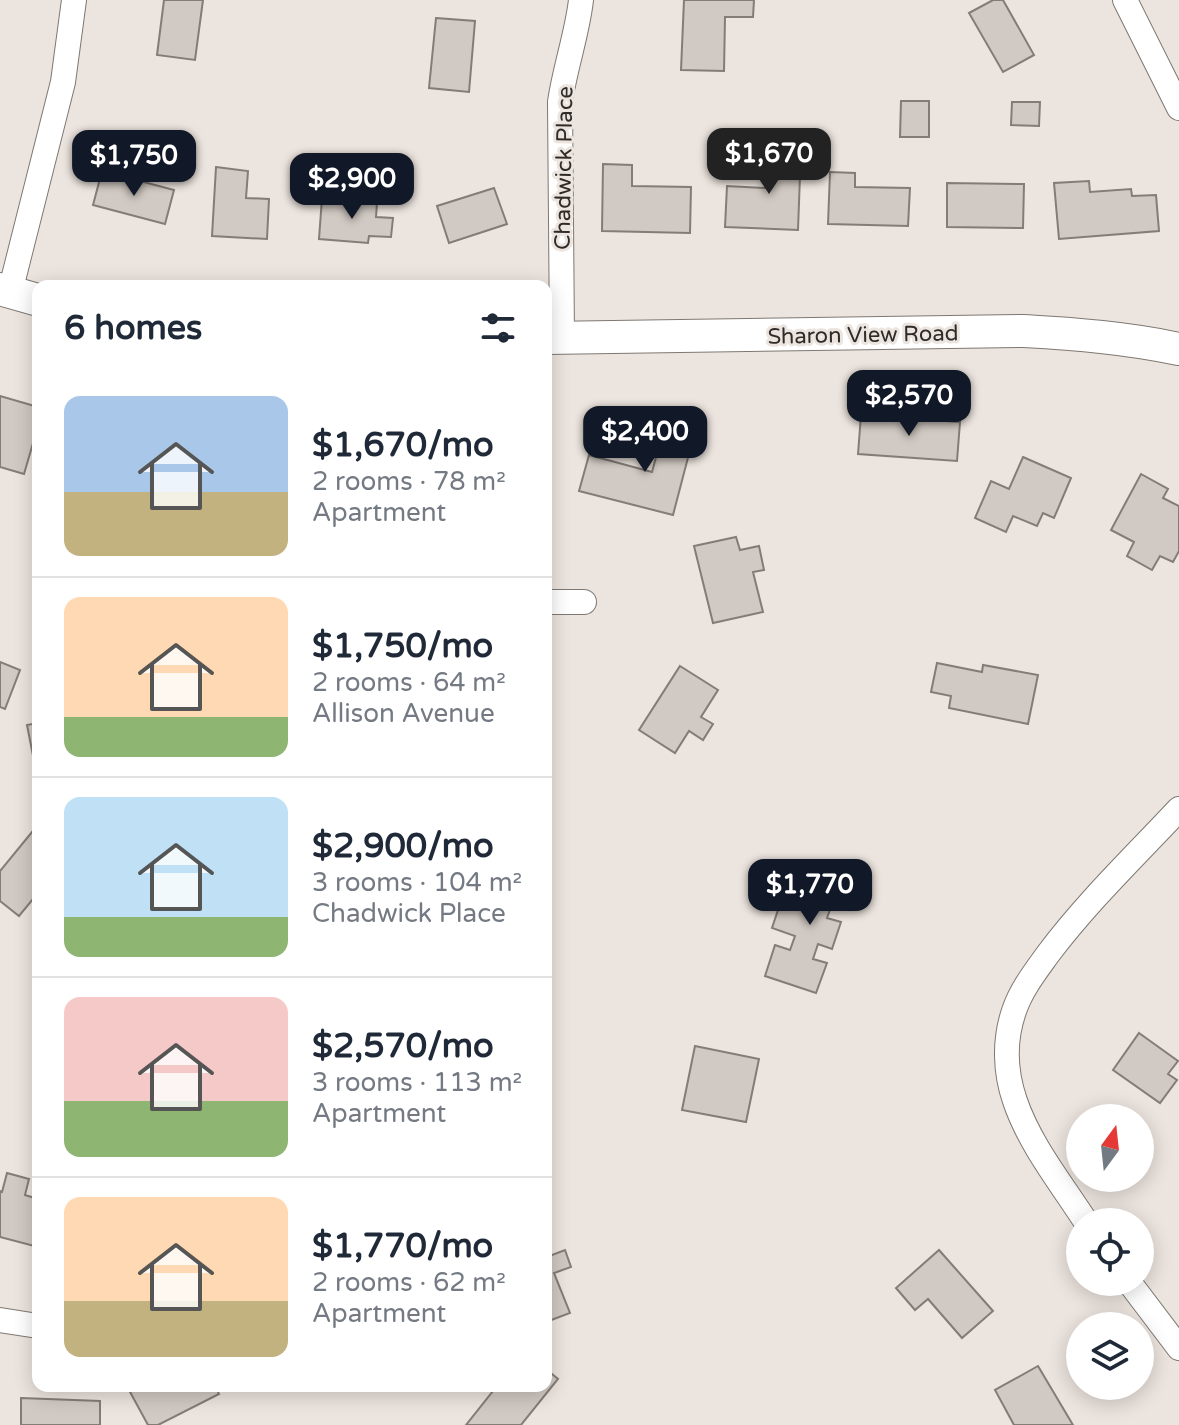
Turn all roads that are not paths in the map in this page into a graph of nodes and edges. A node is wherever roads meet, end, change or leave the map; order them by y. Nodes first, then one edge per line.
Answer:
1 (74, 0) edge
2 (581, 0) edge
3 (1125, 0) edge
4 (1179, 108) edge
5 (16, 294) edge
6 (554, 338) edge
7 (1179, 349) edge
8 (552, 602) edge
9 (584, 602) dead end
10 (1179, 809) edge
11 (1077, 1208) edge
12 (1140, 1296) edge
13 (0, 1320) edge
14 (32, 1325) edge
15 (1179, 1348) edge

1 - 5 street
2 - 6 street, Chadwick Place
3 - 4 street
6 - 7 street, Sharon View Road
8 - 9 street
10 - 11 street
12 - 15 street
13 - 14 street

